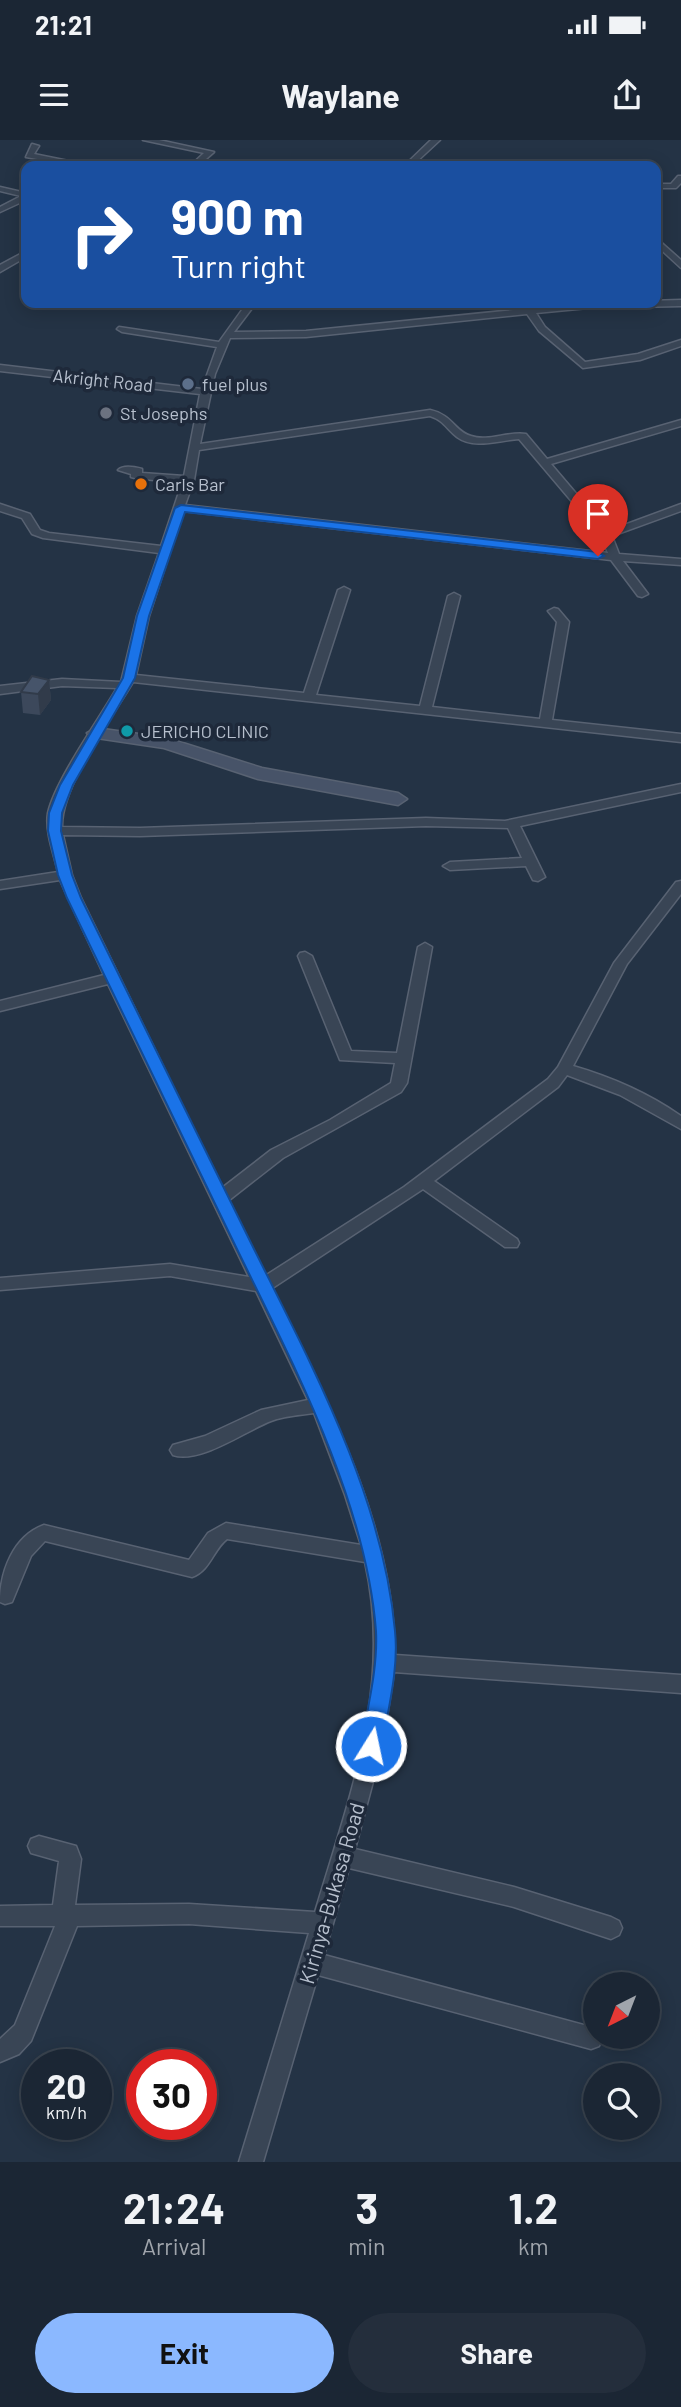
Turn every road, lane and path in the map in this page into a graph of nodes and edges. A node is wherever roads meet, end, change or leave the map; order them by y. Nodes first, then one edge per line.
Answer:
1 (147, 140) edge
2 (436, 140) edge
3 (35, 146) dead end
4 (62, 161) edge
5 (200, 161) edge
6 (413, 161) edge
7 (681, 178) edge
8 (661, 186) edge
9 (0, 190) edge
10 (21, 195) edge
11 (21, 199) edge
12 (0, 210) edge
13 (661, 245) edge
14 (21, 257) edge
15 (680, 263) edge
16 (0, 269) edge
17 (661, 303) edge
18 (681, 303) edge
19 (247, 308) edge
20 (549, 308) edge
21 (529, 310) junction
22 (122, 328) dead end
23 (225, 340) junction
24 (681, 343) edge
25 (0, 368) edge
26 (206, 392) junction
27 (681, 423) edge
28 (194, 449) junction
29 (547, 462) junction
30 (123, 470) dead end
31 (189, 480) junction
32 (0, 507) edge
33 (681, 507) edge
34 (181, 508) junction
35 (606, 535) junction
36 (164, 550) junction
37 (615, 557) junction
38 (681, 562) edge
39 (344, 590) dead end
40 (642, 594) dead end
41 (454, 596) dead end
42 (554, 611) dead end
43 (125, 683) junction
44 (0, 691) edge
45 (309, 698) junction
46 (425, 712) junction
47 (545, 723) junction
48 (585, 732) dead end
49 (96, 733) junction
50 (681, 738) edge
51 (681, 789) edge
52 (398, 799) dead end
53 (506, 826) junction
54 (53, 834) junction
55 (530, 862) junction
56 (450, 866) dead end
57 (65, 875) junction
58 (538, 877) dead end
59 (0, 885) edge
60 (681, 885) edge
61 (425, 947) dead end
62 (305, 956) dead end
63 (113, 978) junction
64 (0, 1006) edge
65 (404, 1058) junction
66 (564, 1069) junction
67 (681, 1124) edge
68 (423, 1181) junction
69 (221, 1198) junction
70 (511, 1243) dead end
71 (0, 1284) edge
72 (263, 1286) junction
73 (320, 1405) junction
74 (179, 1450) dead end
75 (373, 1555) junction
76 (5, 1596) dead end
77 (385, 1663) junction
78 (681, 1684) edge
79 (40, 1846) dead end
80 (342, 1856) junction
81 (0, 1916) edge
82 (66, 1917) junction
83 (323, 1923) junction
84 (611, 1928) dead end
85 (312, 1963) junction
86 (583, 2036) edge
87 (0, 2051) edge
88 (251, 2162) edge

1 - 5 street
2 - 6 street
3 - 4 street
7 - 8 street
9 - 10 street
11 - 12 street
13 - 15 street
14 - 16 street
17 - 18 street
19 - 23 street, Kirinya-Bukasa Road
20 - 21 street
21 - 23 street
21 - 24 street
22 - 23 street
23 - 26 street, Kirinya-Bukasa Road
25 - 26 street, Akright Road
26 - 28 street, Kirinya-Bukasa Road
27 - 29 street
28 - 29 street
28 - 31 street, Kirinya-Bukasa Road
29 - 35 street
30 - 31 street
31 - 34 street, Kirinya-Bukasa Road
32 - 36 street
33 - 35 street
34 - 36 street, Kirinya-Bukasa Road
34 - 37 street
35 - 37 street
36 - 43 street, Kirinya-Bukasa Road
37 - 38 street
37 - 40 street
39 - 45 street
41 - 46 street
42 - 47 street
43 - 44 street
43 - 45 street
43 - 48 street
43 - 49 street, Kirinya-Bukasa Road
45 - 46 street
46 - 47 street
47 - 50 street
49 - 52 street
49 - 54 street, Kirinya-Bukasa Road
51 - 53 street
53 - 54 street
53 - 55 street
54 - 57 street, Kirinya-Bukasa Road
55 - 56 street
55 - 58 street
57 - 59 street
57 - 63 street, Kirinya-Bukasa Road
60 - 66 street
61 - 65 street
62 - 65 street
63 - 64 street
63 - 69 street, Kirinya-Bukasa Road
65 - 69 street
66 - 67 street
66 - 68 street
68 - 70 street
68 - 72 street
69 - 72 street, Kirinya-Bukasa Road
71 - 72 street
72 - 73 street, Kirinya-Bukasa Road
73 - 74 street
73 - 75 street, Kirinya-Bukasa Road
75 - 76 street
75 - 77 street, Kirinya-Bukasa Road
77 - 78 street
77 - 80 street, Kirinya-Bukasa Road
79 - 82 street
80 - 83 street, Kirinya-Bukasa Road
80 - 84 street
81 - 82 street
82 - 83 street
82 - 87 street
83 - 85 street, Kirinya-Bukasa Road
85 - 86 street
85 - 88 street, Kirinya-Bukasa Road

